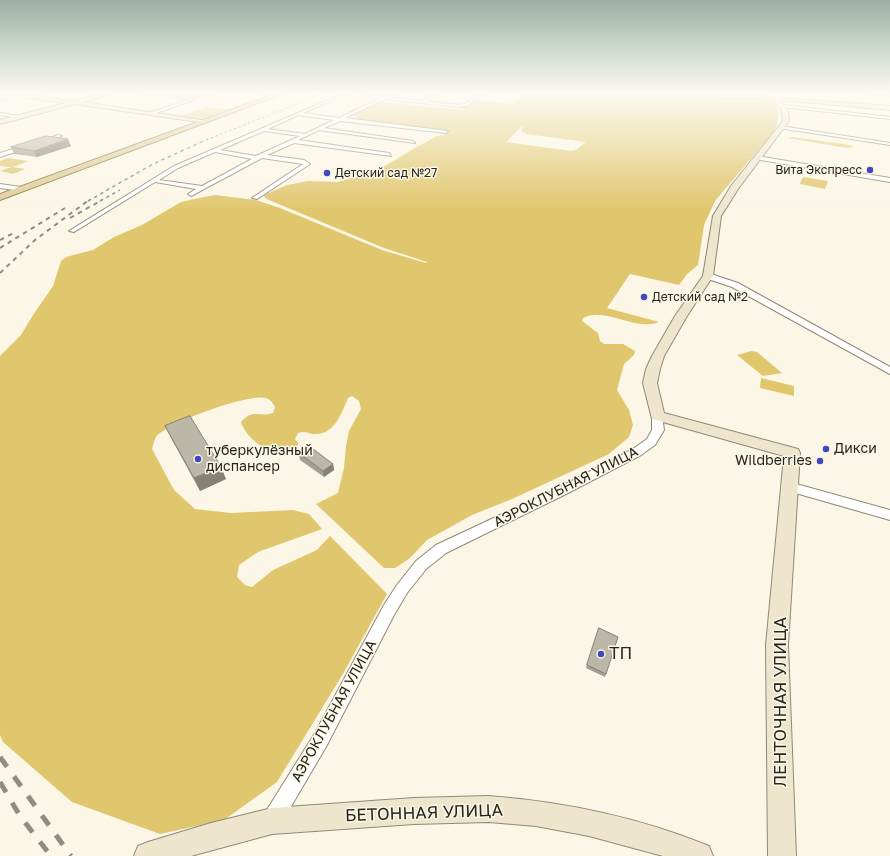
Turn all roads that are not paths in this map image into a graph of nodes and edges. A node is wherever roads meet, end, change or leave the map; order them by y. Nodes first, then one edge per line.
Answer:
1 (175, 132) edge
2 (254, 132) edge
3 (279, 132) edge
4 (312, 132) edge
5 (339, 132) edge
6 (777, 132) edge
7 (813, 132) edge
8 (60, 136) edge
9 (304, 136) junction
10 (292, 141) junction
11 (412, 142) dead end
12 (37, 144) edge
13 (890, 144) edge
14 (30, 146) edge
15 (0, 147) edge
16 (16, 150) junction
17 (214, 150) junction
18 (0, 155) edge
19 (389, 155) dead end
20 (260, 157) junction
21 (757, 158) junction
22 (890, 180) edge
23 (156, 181) junction
24 (0, 186) edge
25 (204, 188) junction
26 (21, 189) junction
27 (191, 194) dead end
28 (0, 197) edge
29 (255, 198) dead end
30 (72, 231) dead end
31 (708, 276) junction
32 (890, 371) edge
33 (657, 416) junction
34 (789, 487) junction
35 (890, 515) edge
36 (272, 820) junction
37 (148, 856) edge
38 (699, 856) edge
39 (782, 856) edge

1 - 26 main road
2 - 17 street
3 - 9 street
4 - 9 street
5 - 11 street
6 - 21 street, АЭРОКЛУБНАЯ УЛИЦА
7 - 13 street
8 - 12 street
9 - 10 street
10 - 19 street
10 - 20 street
14 - 16 street
15 - 16 street
16 - 18 street
17 - 20 street
17 - 23 street
20 - 25 street
20 - 29 street
21 - 22 street
21 - 31 street, АЭРОКЛУБНАЯ УЛИЦА
23 - 25 street
23 - 30 street
24 - 26 street
25 - 27 street
26 - 28 main road
31 - 32 street
31 - 33 street, АЭРОКЛУБНАЯ УЛИЦА
33 - 34 street, ЛЕНТОЧНАЯ УЛИЦА
33 - 36 street, АЭРОКЛУБНАЯ УЛИЦА
34 - 35 street
34 - 39 street, ЛЕНТОЧНАЯ УЛИЦА
36 - 37 street, БЕТОННАЯ УЛИЦА
36 - 38 street, БЕТОННАЯ УЛИЦА

